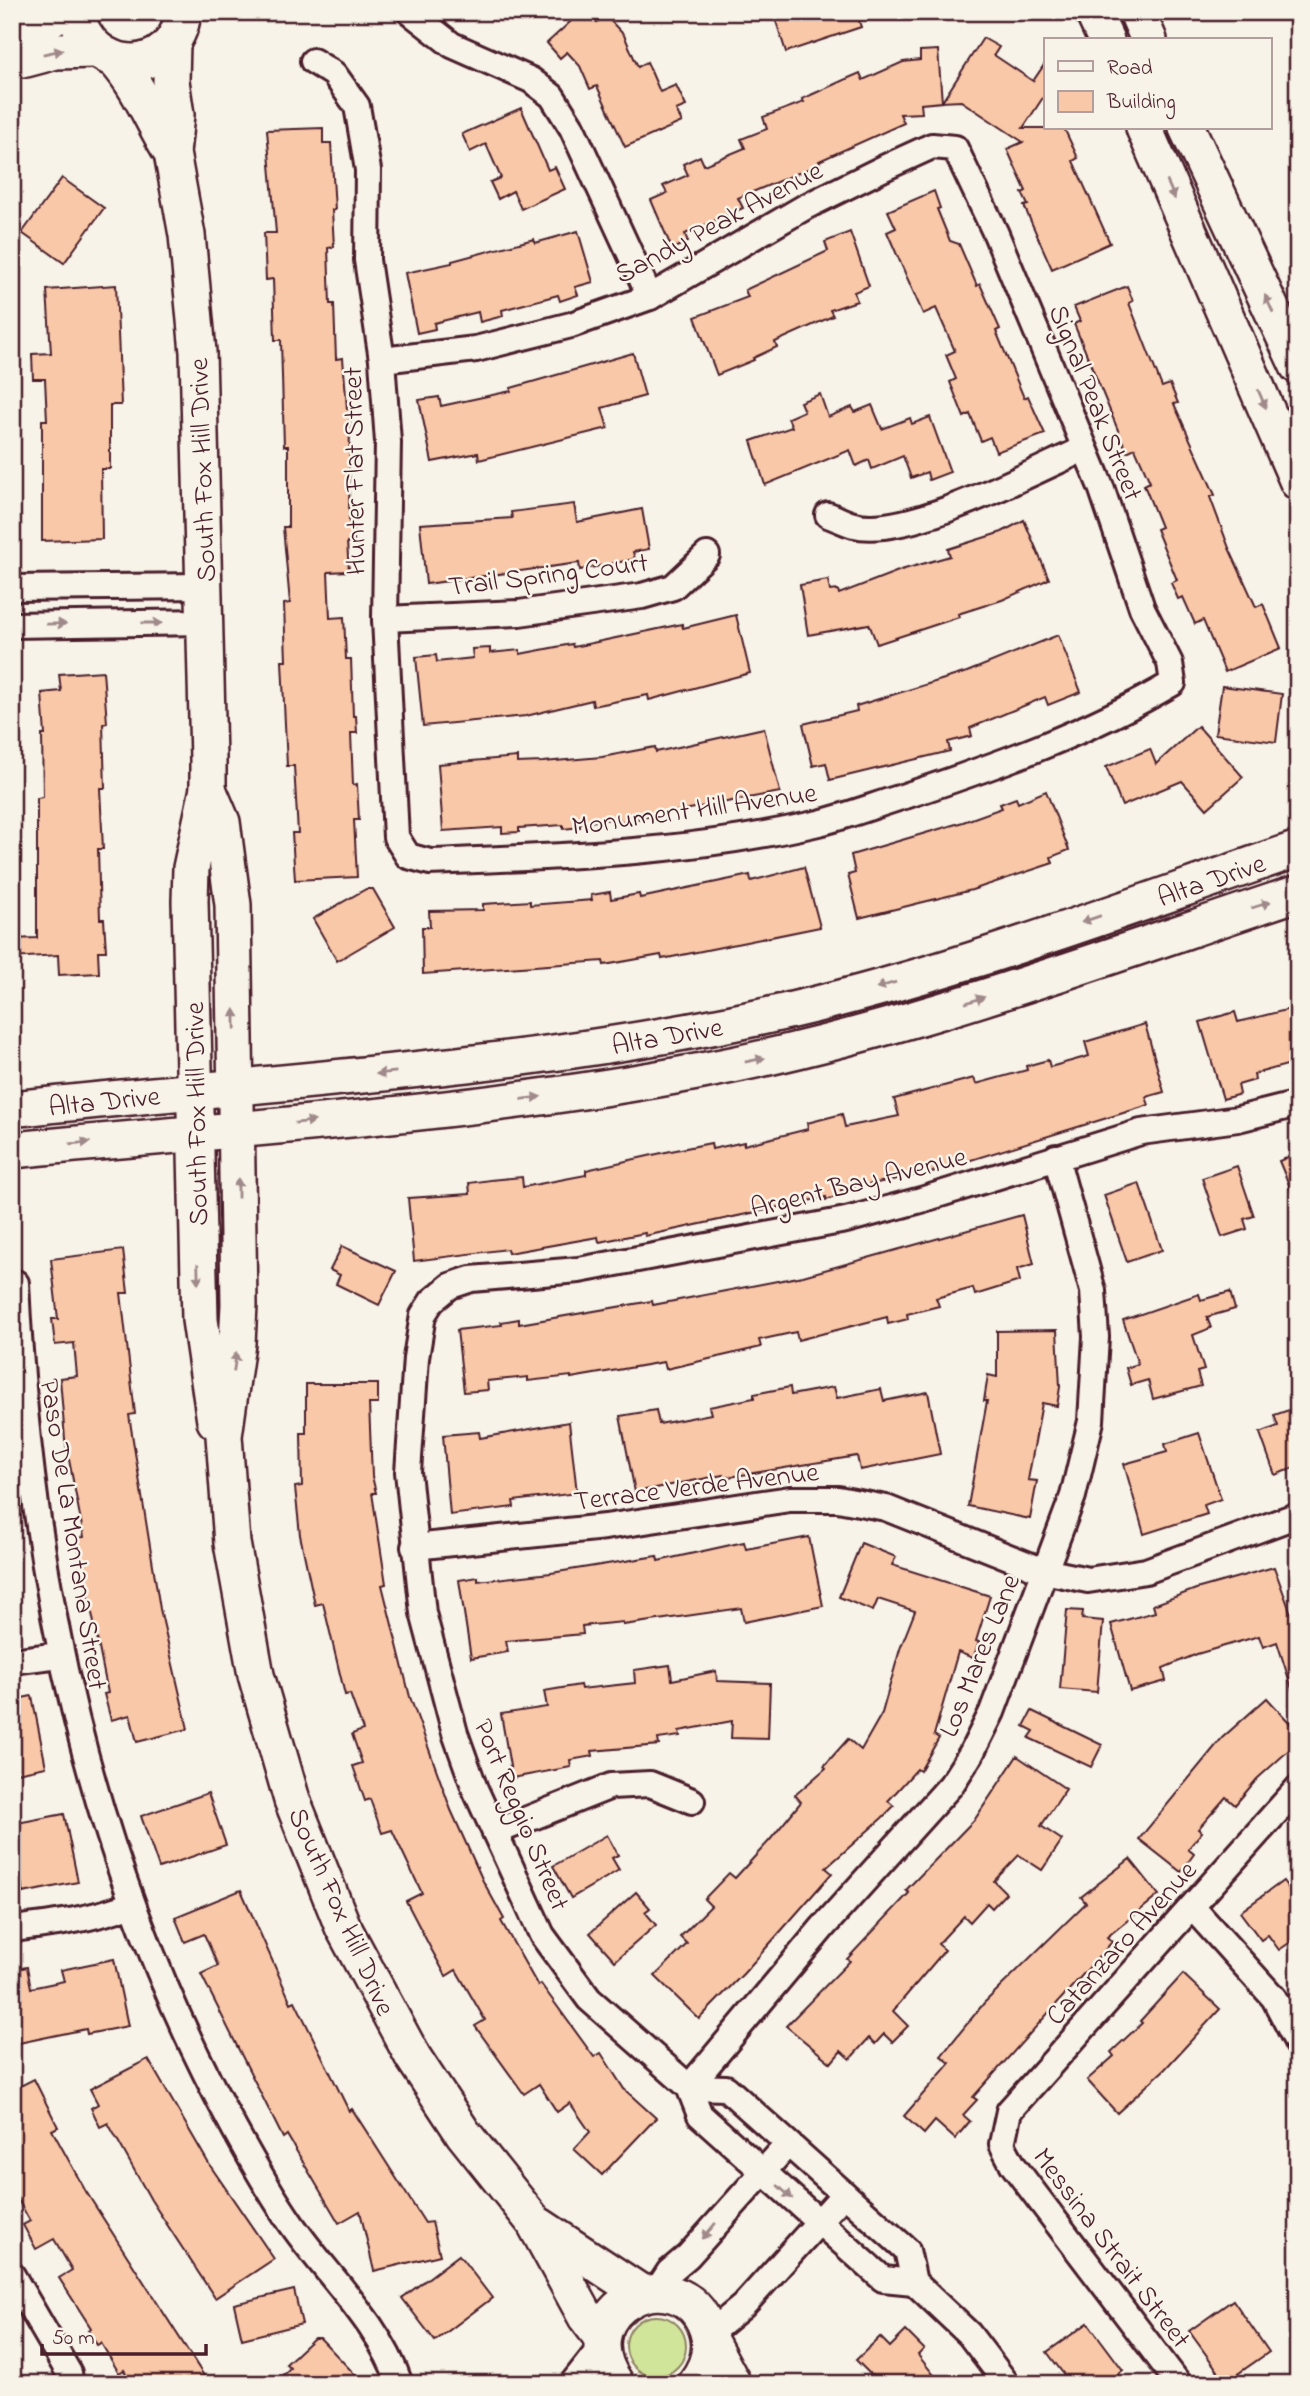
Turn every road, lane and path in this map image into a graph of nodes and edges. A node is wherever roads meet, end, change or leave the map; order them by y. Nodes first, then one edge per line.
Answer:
1 (61, 12) edge
2 (76, 12) edge
3 (410, 12) edge
4 (1093, 12) edge
5 (1137, 12) edge
6 (182, 22) edge
7 (1104, 38) edge
8 (1148, 38) edge
9 (12, 42) edge
10 (105, 55) junction
11 (12, 58) edge
12 (313, 61) dead end
13 (1145, 130) edge
14 (1188, 130) edge
15 (955, 148) joint
16 (172, 153) junction
17 (650, 297) junction
18 (382, 360) junction
19 (1298, 366) edge
20 (1084, 449) junction
21 (1298, 482) edge
22 (828, 515) dead end
23 (707, 555) dead end
24 (204, 586) junction
25 (12, 588) edge
26 (385, 619) junction
27 (205, 622) junction
28 (12, 625) edge
29 (1173, 683) joint
30 (208, 789) junction
31 (1298, 849) edge
32 (408, 856) joint
33 (1298, 893) edge
34 (236, 1087) junction
35 (194, 1091) junction
36 (1298, 1104) edge
37 (12, 1109) edge
38 (237, 1128) junction
39 (195, 1132) junction
40 (12, 1150) edge
41 (1056, 1157) junction
42 (16, 1283) dead end
43 (432, 1301) joint
44 (16, 1375) edge
45 (224, 1436) junction
46 (1298, 1515) edge
47 (414, 1547) junction
48 (1044, 1570) junction
49 (61, 1655) junction
50 (12, 1661) edge
51 (1298, 1788) edge
52 (692, 1801) dead end
53 (495, 1832) junction
54 (132, 1904) junction
55 (1192, 1907) junction
56 (12, 1929) edge
57 (1298, 2044) edge
58 (689, 2087) junction
59 (788, 2144) junction
60 (1002, 2144) joint
61 (762, 2172) junction
62 (844, 2194) junction
63 (534, 2222) junction
64 (818, 2222) junction
65 (12, 2275) edge
66 (914, 2282) junction
67 (649, 2293) junction
68 (710, 2338) junction
69 (601, 2342) junction
70 (71, 2384) edge
71 (400, 2384) edge
72 (572, 2384) edge
73 (616, 2384) edge
74 (695, 2384) edge
75 (733, 2384) edge
76 (1007, 2384) edge
77 (1178, 2384) edge

1 - 9 street
2 - 10 street, South Fox Hill Drive
3 - 17 street
4 - 7 street
5 - 8 street
6 - 10 street
6 - 16 street, South Fox Hill Drive
11 -> 10 street
10 - 16 street, South Fox Hill Drive
12 - 18 street, Hunter Flat Street
13 -> 21 street
19 -> 14 street
15 - 17 street, Sandy Peak Avenue
15 - 20 street, Signal Peak Street
16 - 24 street, South Fox Hill Drive
17 - 18 street, Sandy Peak Avenue
18 - 26 street, Hunter Flat Street
20 - 22 street
20 - 29 street, Signal Peak Street
23 - 26 street, Trail Spring Court
24 - 25 street
24 - 27 street, South Fox Hill Drive
26 - 32 street, Hunter Flat Street
28 -> 27 street
27 - 30 street, South Fox Hill Drive
29 - 32 street, Monument Hill Avenue
34 -> 30 street, South Fox Hill Drive
30 - 35 street, South Fox Hill Drive
31 -> 34 street, Alta Drive
38 -> 33 street, Alta Drive
34 - 35 street, Alta Drive
34 - 38 street, South Fox Hill Drive
35 - 37 street, Alta Drive
35 - 39 street, South Fox Hill Drive
36 - 41 street, Argent Bay Avenue
38 - 39 street, Alta Drive
45 -> 38 street, South Fox Hill Drive
40 -> 39 street, Alta Drive
39 -> 45 street, South Fox Hill Drive
41 - 43 street, Argent Bay Avenue
41 - 48 street, Los Mares Lane
42 - 44 street, Paso De La Montana Street
43 - 47 street, Port Reggio Street
44 - 49 street, Paso De La Montana Street
45 - 63 street, South Fox Hill Drive
46 - 48 street, Terrace Verde Avenue
47 - 48 street, Terrace Verde Avenue
47 - 53 street, Port Reggio Street
48 - 58 street, Los Mares Lane
49 - 50 street
49 - 54 street, Paso De La Montana Street
51 - 55 street, Catanzaro Avenue
52 - 53 street
53 - 58 street, Port Reggio Street
54 - 56 street
54 - 71 street, Paso De La Montana Street
55 - 57 street
55 - 60 street, Catanzaro Avenue
58 - 59 street
58 - 61 street, Port Reggio Street
59 - 61 street
59 - 62 street
60 - 77 street, Messina Strait Street
61 -> 64 street, Port Reggio Street
61 -> 67 street
62 - 64 street
62 - 66 street
63 - 67 street, South Fox Hill Drive
63 - 69 street, South Fox Hill Drive
64 - 66 street, Port Reggio Street
64 - 68 street
65 - 70 street
66 - 76 street
67 - 68 street, South Fox Hill Drive
67 - 69 street
68 - 74 street
68 - 75 street
69 - 72 street
69 - 73 street, South Fox Hill Drive

